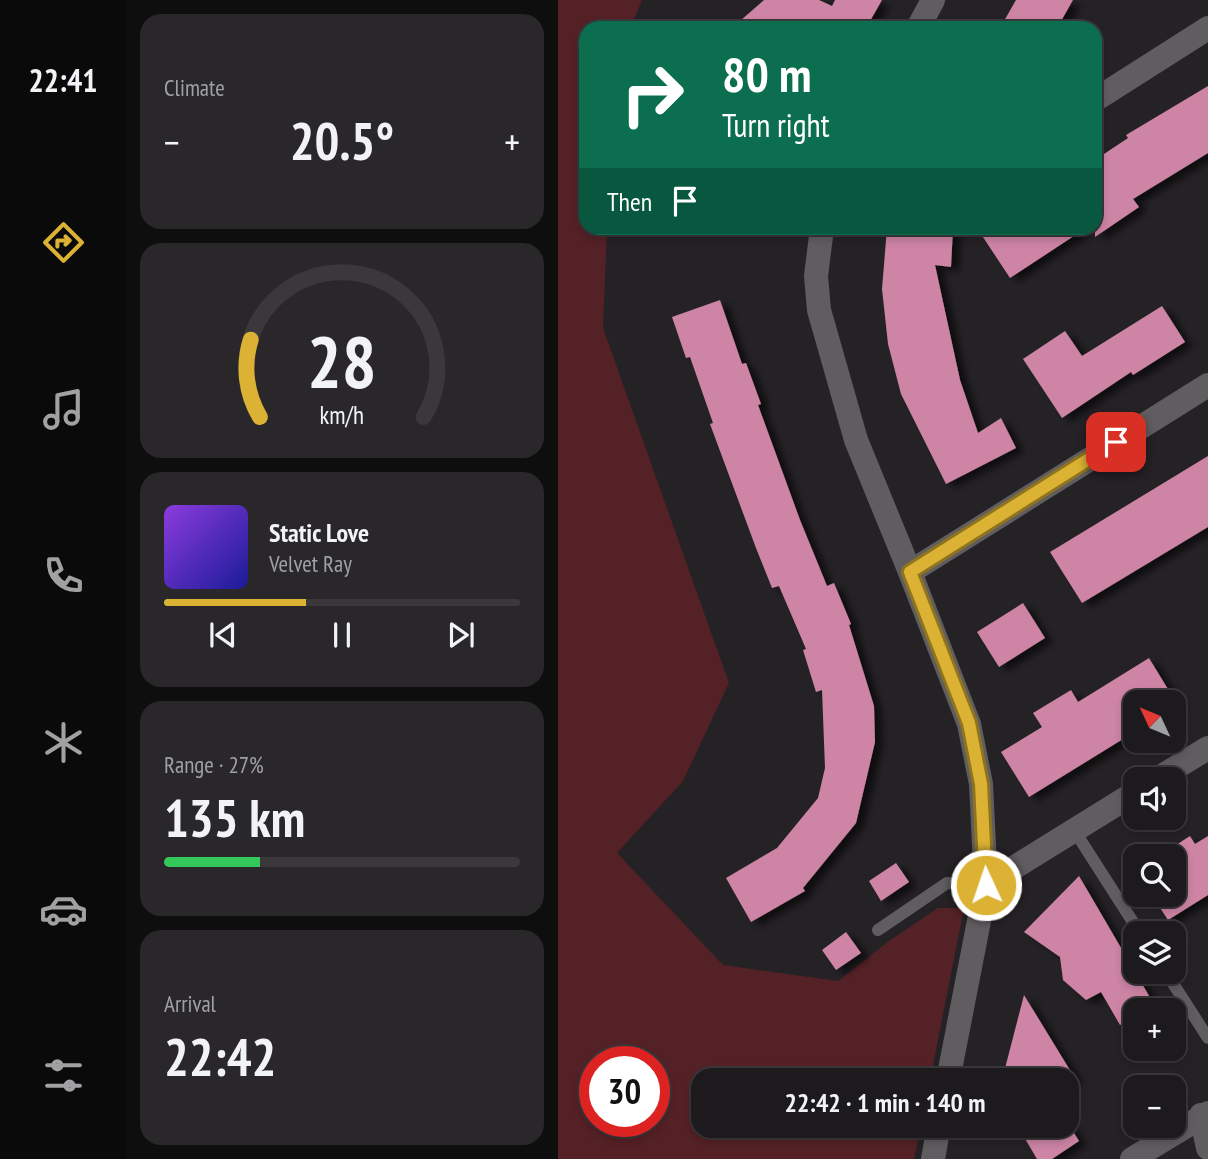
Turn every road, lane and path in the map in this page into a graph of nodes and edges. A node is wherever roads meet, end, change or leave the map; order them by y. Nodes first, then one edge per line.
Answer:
1 (933, 0) edge
2 (922, 21) edge
3 (1208, 28) edge
4 (1102, 96) edge
5 (821, 235) edge
6 (1208, 384) edge
7 (910, 572) junction
8 (1208, 748) edge
9 (1177, 767) edge
10 (1123, 800) edge
11 (1074, 830) junction
12 (986, 885) junction
13 (1132, 921) edge
14 (878, 930) dead end
15 (1173, 984) edge
16 (1208, 1038) edge
17 (950, 1068) edge
18 (1204, 1114) edge
19 (937, 1138) edge
20 (1208, 1148) edge
21 (933, 1159) edge
22 (1132, 1159) edge

1 - 2 street
3 - 4 street
5 - 7 street
6 - 7 street
7 - 12 street
8 - 9 street
10 - 11 street
11 - 12 street
11 - 13 lane
12 - 14 lane
12 - 17 street
15 - 16 lane
18 - 20 street
18 - 22 street
19 - 21 street

